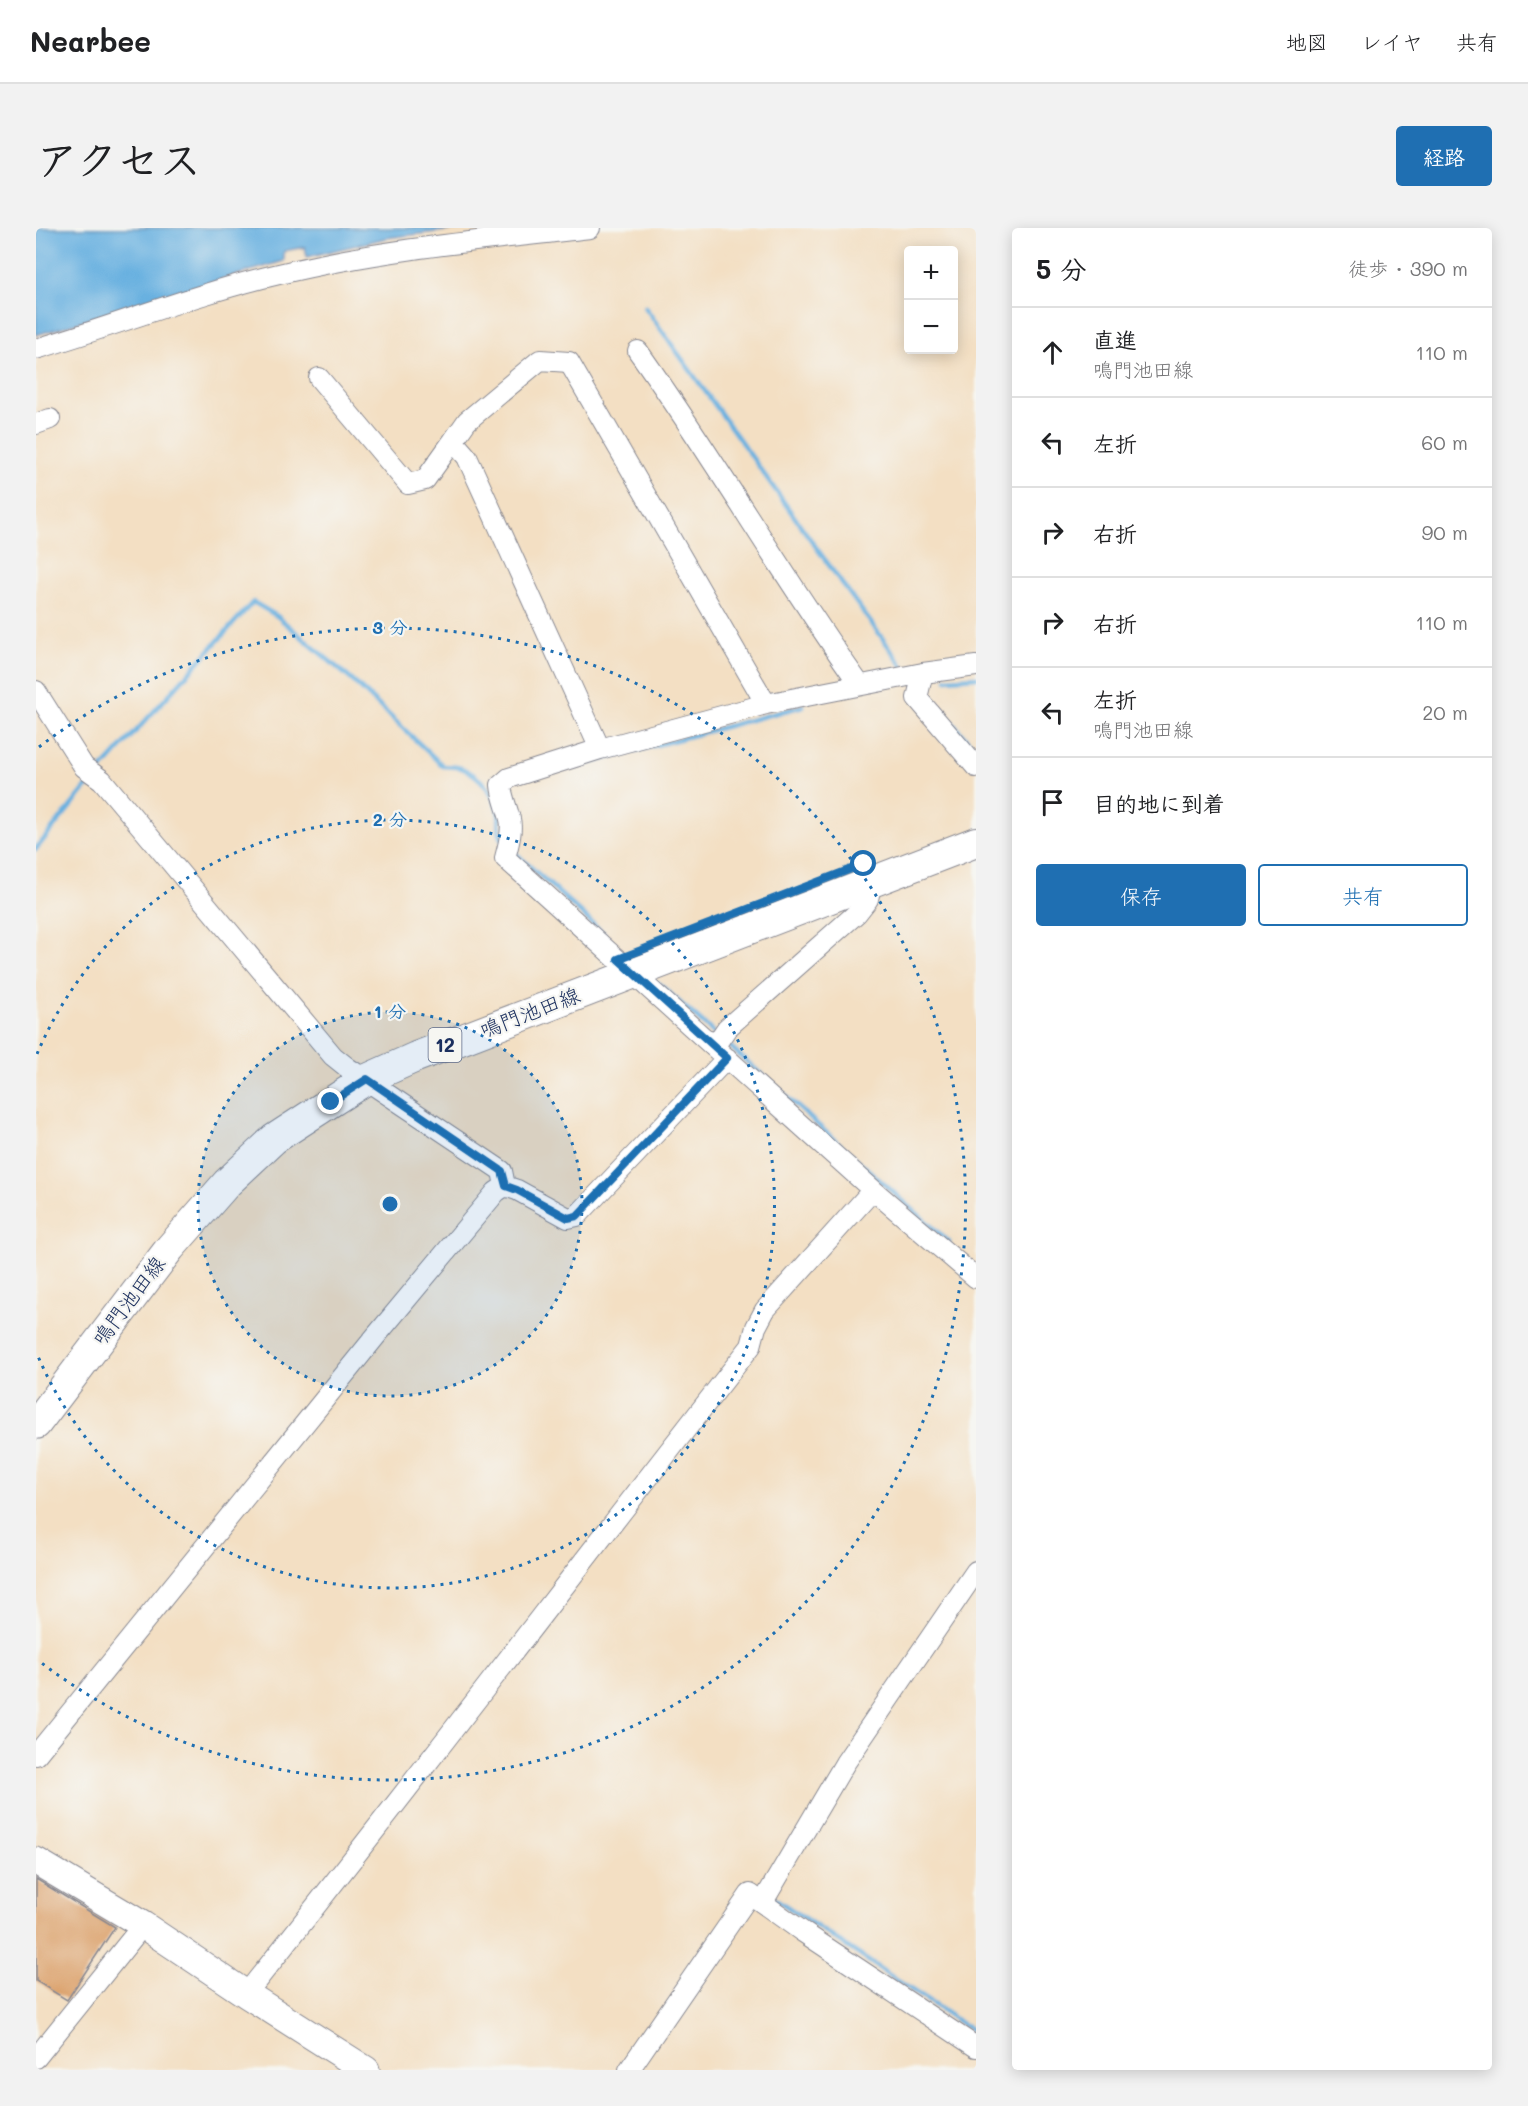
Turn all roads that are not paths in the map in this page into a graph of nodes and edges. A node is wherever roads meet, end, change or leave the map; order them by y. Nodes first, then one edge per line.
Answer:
1 (590, 228) edge
2 (36, 349) edge
3 (638, 351) dead end
4 (319, 378) dead end
5 (453, 441) junction
6 (976, 666) edge
7 (922, 674) junction
8 (860, 685) junction
9 (36, 691) edge
10 (766, 704) junction
11 (600, 749) junction
12 (976, 767) edge
13 (976, 821) edge
14 (976, 842) edge
15 (872, 882) junction
16 (626, 966) junction
17 (722, 1044) junction
18 (358, 1074) junction
19 (506, 1186) junction
20 (873, 1190) junction
21 (976, 1278) edge
22 (36, 1393) edge
23 (36, 1424) edge
24 (976, 1571) edge
25 (36, 1755) edge
26 (36, 1861) edge
27 (762, 1897) junction
28 (144, 1925) junction
29 (246, 1994) junction
30 (976, 2046) edge
31 (36, 2058) edge
32 (366, 2070) edge
33 (629, 2070) edge

1 - 2 street
3 - 8 street
4 - 5 street
5 - 10 street
5 - 11 street
6 - 7 street
7 - 8 street
7 - 12 street
8 - 10 street
9 - 18 street
10 - 11 street
11 - 16 street
13 - 16 main road, 鳴門池田線 / 12
14 - 15 main road, 鳴門池田線 / 12
15 - 16 main road, 鳴門池田線 / 12
15 - 17 street
16 - 17 street
16 - 18 main road, 鳴門池田線 / 12
17 - 19 street
17 - 20 street
18 - 19 street
18 - 22 main road, 鳴門池田線 / 12
18 - 23 main road, 鳴門池田線 / 12
19 - 25 street
20 - 21 street
20 - 29 street
24 - 27 street
26 - 28 street
27 - 30 street
27 - 33 street
28 - 29 street
28 - 31 street
29 - 32 street

